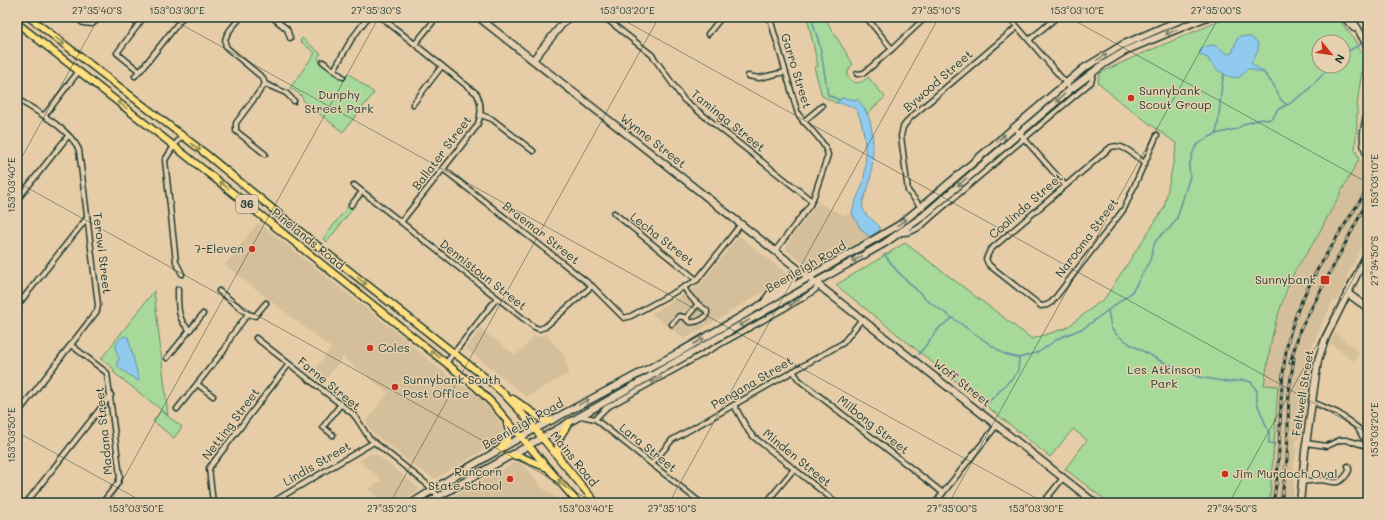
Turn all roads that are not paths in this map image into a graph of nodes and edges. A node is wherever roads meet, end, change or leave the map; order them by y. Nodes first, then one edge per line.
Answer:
1 (29, 17) edge
2 (75, 17) edge
3 (102, 17) edge
4 (144, 17) edge
5 (184, 17) edge
6 (241, 17) edge
7 (272, 17) edge
8 (368, 17) edge
9 (381, 17) edge
10 (437, 17) edge
11 (478, 17) edge
12 (568, 17) edge
13 (604, 17) edge
14 (722, 17) edge
15 (768, 17) edge
16 (866, 17) edge
17 (926, 17) edge
18 (1009, 17) edge
19 (1057, 17) edge
20 (1188, 17) edge
21 (1207, 17) edge
22 (1344, 17) edge
23 (1350, 17) edge
24 (17, 23) edge
25 (1017, 27) junction
26 (708, 34) dead end
27 (1361, 35) junction
28 (290, 38) dead end
29 (1029, 40) junction
30 (415, 44) junction
31 (1368, 47) edge
32 (892, 49) junction
33 (533, 60) junction
34 (323, 62) dead end
35 (442, 66) junction
36 (334, 70) junction
37 (1095, 70) junction
38 (79, 71) junction
39 (139, 71) junction
40 (785, 72) junction
41 (857, 74) dead end
42 (135, 76) dead end
43 (748, 76) dead end
44 (343, 77) dead end
45 (1066, 83) junction
46 (265, 84) junction
47 (1071, 89) junction
48 (17, 99) edge
49 (294, 102) dead end
50 (413, 104) dead end
51 (822, 106) dead end
52 (1368, 111) edge
53 (481, 115) junction
54 (44, 116) junction
55 (804, 122) junction
56 (1014, 127) junction
57 (1022, 135) junction
58 (1157, 135) dead end
59 (68, 136) junction
60 (182, 136) junction
61 (174, 146) junction
62 (533, 151) dead end
63 (265, 154) dead end
64 (1368, 156) edge
65 (1145, 164) junction
66 (443, 169) junction
67 (354, 185) dead end
68 (1066, 185) junction
69 (362, 192) junction
70 (17, 200) edge
71 (812, 201) junction
72 (351, 205) dead end
73 (921, 208) junction
74 (614, 213) dead end
75 (87, 218) junction
76 (401, 222) junction
77 (741, 224) junction
78 (775, 251) junction
79 (1368, 252) edge
80 (794, 266) junction
81 (182, 274) dead end
82 (808, 278) junction
83 (698, 280) junction
84 (817, 284) junction
85 (592, 286) junction
86 (684, 287) junction
87 (178, 288) dead end
88 (219, 291) dead end
89 (1347, 293) junction
90 (497, 298) junction
91 (266, 303) dead end
92 (764, 303) junction
93 (698, 304) junction
94 (1047, 305) joint
95 (17, 306) edge
96 (1368, 308) edge
97 (203, 314) dead end
98 (248, 314) junction
99 (687, 318) junction
100 (862, 319) junction
101 (672, 324) dead end
102 (190, 330) junction
103 (256, 338) dead end
104 (71, 345) junction
105 (453, 354) junction
106 (167, 358) dead end
107 (446, 363) junction
108 (289, 364) junction
109 (793, 371) junction
110 (197, 384) junction
111 (504, 394) junction
112 (111, 395) junction
113 (213, 396) dead end
114 (1312, 402) junction
115 (341, 404) junction
116 (734, 405) junction
117 (177, 409) dead end
118 (17, 414) edge
119 (580, 416) junction
120 (505, 418) junction
121 (595, 419) junction
122 (550, 421) junction
123 (569, 422) junction
124 (997, 425) junction
125 (535, 429) junction
126 (333, 435) dead end
127 (520, 437) junction
128 (542, 437) junction
129 (1367, 440) edge
130 (374, 442) junction
131 (1306, 443) junction
132 (528, 445) junction
133 (1368, 446) edge
134 (500, 449) junction
135 (508, 456) junction
136 (559, 458) junction
137 (652, 464) junction
138 (1348, 466) dead end
139 (548, 468) junction
140 (794, 469) junction
141 (1063, 478) junction
142 (1302, 482) junction
143 (433, 489) junction
144 (943, 493) junction
145 (439, 497) junction
146 (26, 503) edge
147 (102, 503) edge
148 (213, 503) edge
149 (271, 503) edge
150 (412, 503) edge
151 (427, 503) edge
152 (578, 503) edge
153 (596, 503) edge
154 (701, 503) edge
155 (766, 503) edge
156 (837, 503) edge
157 (935, 503) edge
158 (1043, 503) edge
159 (1094, 503) edge
160 (1300, 503) edge

1 -> 60 main road, Pinelands Road / 36
2 - 3 street
4 - 39 street
5 - 39 street
6 - 46 street
7 - 28 street
8 - 36 street
9 - 30 street, Ballater Street
10 - 30 street
11 - 33 main road, Wynne Street
12 - 33 main road
13 - 71 street, Taminga Street
14 - 26 street
15 - 40 street, Garro Street
16 - 32 street
17 - 32 street
18 - 25 street
19 - 29 street
45 -> 20 main road, Beenleigh Road
21 -> 37 main road, Beenleigh Road
22 - 27 main road
23 - 27 main road
24 - 38 main road, Pinelands Road / 36
25 - 29 street
25 - 73 street, Bywood Street
27 - 31 main road
29 - 45 street
30 - 35 street, Ballater Street
32 - 41 street
33 - 77 main road, Wynne Street
34 - 36 street
35 - 50 street
35 - 53 street, Ballater Street
36 - 44 street
37 - 47 main road, Beenleigh Road
37 - 57 street, Beenleigh Road
38 - 54 street
61 -> 38 main road, Pinelands Road / 36
39 - 42 street
40 - 43 street
40 - 55 street, Garro Street
45 - 47 street
45 - 56 main road, Beenleigh Road
46 - 49 street
46 - 63 street
47 -> 57 main road, Beenleigh Road
48 - 54 street, Terowi Street
51 - 55 street
52 - 64 main road
53 - 62 street
53 - 66 street, Ballater Street
54 - 59 street, Terowi Street
55 - 71 street, Garro Street
56 - 57 street
73 -> 56 main road, Beenleigh Road
57 - 68 street
57 -> 84 main road, Beenleigh Road
58 - 65 street, Narooma Street
59 - 70 street
59 - 75 street, Terowi Street
60 - 61 street
60 -> 105 main road, Pinelands Road / 36
61 - 81 street
107 -> 61 main road, Pinelands Road / 36
65 - 68 street, Coolinda Street
65 - 94 street, Narooma Street
66 - 76 street, Ballater Street
66 - 85 street, Braemar Street
67 - 69 street, Dennistoun Street
68 - 94 street, Coolinda Street
69 - 72 street
69 - 76 street, Dennistoun Street
71 - 78 street, Garro Street
82 -> 73 main road, Beenleigh Road
74 - 83 street, Lecha Street
75 - 95 street
75 - 104 street, Terowi Street
76 - 90 street, Dennistoun Street
77 - 78 main road, Wynne Street
77 - 83 street
78 - 80 main road, Wynne Street
79 - 89 main road, Feltwell Street
80 - 82 main road, Wynne Street
80 - 92 main road
82 - 84 main road, Wynne Street
82 - 92 main road, Beenleigh Road
83 - 86 street
84 - 100 main road, Woff Street
84 -> 119 main road, Beenleigh Road
84 -> 121 street, Beenleigh Road
85 - 86 street, Braemar Street
85 - 90 street, Dennistoun Street
86 - 93 street
87 - 102 street
88 - 98 street
89 - 96 main road
89 - 114 main road, Feltwell Street
90 - 105 street
91 - 98 street
122 -> 92 main road, Beenleigh Road
93 - 99 street
93 - 99 street
97 - 102 street
98 - 110 street
99 - 101 street
100 - 109 street, Pengana Street
100 - 124 main road, Woff Street
102 - 106 street
103 - 108 street, Farne Street
104 - 112 street, Madana Street
104 - 118 street, Terowi Street
105 - 107 street
105 - 111 main road, Pinelands Road / 36
107 - 120 main road, Pinelands Road / 36
108 - 115 street, Farne Street
108 - 148 street, Netting Street
109 - 116 street, Pengana Street
109 - 144 street, Milbong Street
110 - 113 street
110 - 117 street
111 - 122 main road
111 - 125 main road, Pinelands Road / 36
112 - 146 street
112 - 147 street, Madana Street
114 - 129 street
114 - 131 main road, Feltwell Street
115 - 126 street
115 - 130 street, Farne Street
116 - 137 street, Pengana Street
116 - 140 street, Minden Street
119 - 121 street, Lara Street
119 - 123 main road, Beenleigh Road
120 - 127 main road, Pinelands Road / 36
120 - 134 main road
121 - 137 street, Lara Street
122 - 125 main road, Beenleigh Road
123 - 128 main road, Beenleigh Road
123 - 136 main road
124 - 141 main road, Woff Street
124 - 144 street
125 - 127 main road, Beenleigh Road
125 - 128 main road, Mains Road / 36
127 - 132 main road, Mains Road / 36
127 - 134 main road, Beenleigh Road
128 - 132 main road, Beenleigh Road
128 - 136 main road, Mains Road / 36
130 - 143 street, Farne Street
130 - 149 street, Lindis Street
131 - 133 street
131 - 142 main road, Feltwell Street
132 - 135 main road, Beenleigh Road
132 - 139 main road, Mains Road / 36
134 - 143 main road, Beenleigh Road
135 - 139 main road
135 - 145 main road, Beenleigh Road
136 - 153 main road, Mains Road / 36
137 - 154 street, Lara Street
138 - 142 street
152 -> 139 main road, Mains Road / 36
140 - 155 street
140 - 156 street, Minden Street
141 - 158 street
141 - 159 main road, Woff Street
142 - 160 main road, Feltwell Street
143 - 145 street, Farne Street
143 - 150 main road, Beenleigh Road
144 - 157 street
145 - 151 main road, Beenleigh Road

